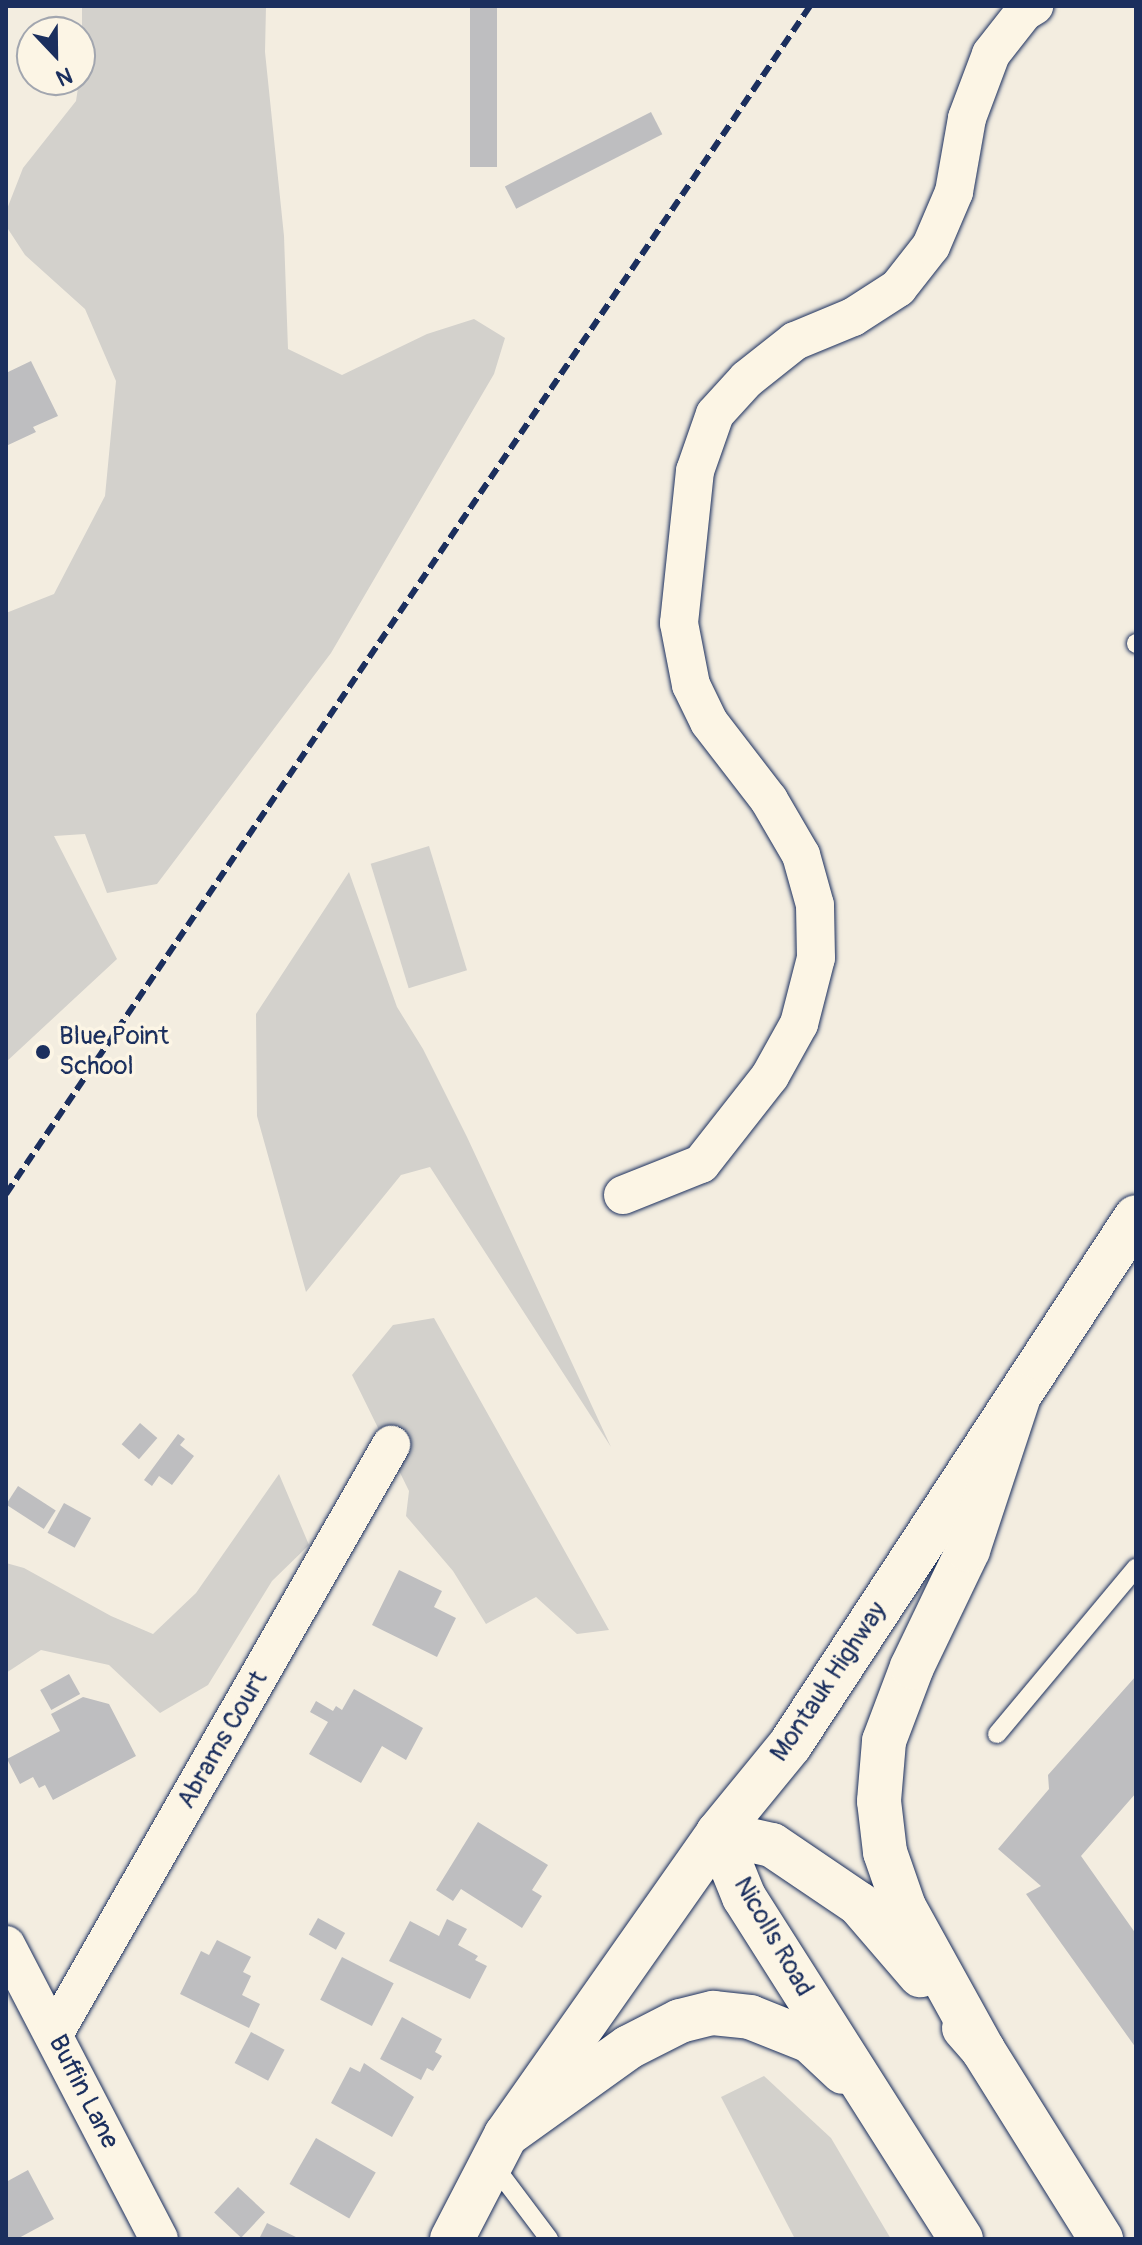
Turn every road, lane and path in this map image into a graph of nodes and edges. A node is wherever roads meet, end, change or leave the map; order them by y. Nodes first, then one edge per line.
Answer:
1 (1034, 6) edge
2 (623, 1195) dead end
3 (1136, 1217) edge
4 (1019, 1396) junction
5 (391, 1445) dead end
6 (1136, 1568) edge
7 (997, 1734) dead end
8 (718, 1833) junction
9 (6, 1945) edge
10 (54, 2034) junction
11 (983, 2050) junction
12 (871, 2098) junction
13 (499, 2149) junction
14 (159, 2239) edge
15 (452, 2239) edge
16 (549, 2239) edge
17 (961, 2239) edge
18 (1101, 2239) edge

1 - 2 street
3 - 4 main road, Montauk Highway
4 - 8 main road, Montauk Highway
4 - 11 main road
5 - 10 street, Abrams Court
6 - 7 lane
8 - 11 main road, Nicolls Road
8 - 12 main road, Nicolls Road
8 - 13 main road, Montauk Highway
9 - 10 street, Buffin Lane
10 - 14 street, Buffin Lane
11 - 18 main road, Nicolls Road
12 - 13 main road
12 - 17 main road, Nicolls Road
13 - 15 main road, Montauk Highway
13 - 16 lane

